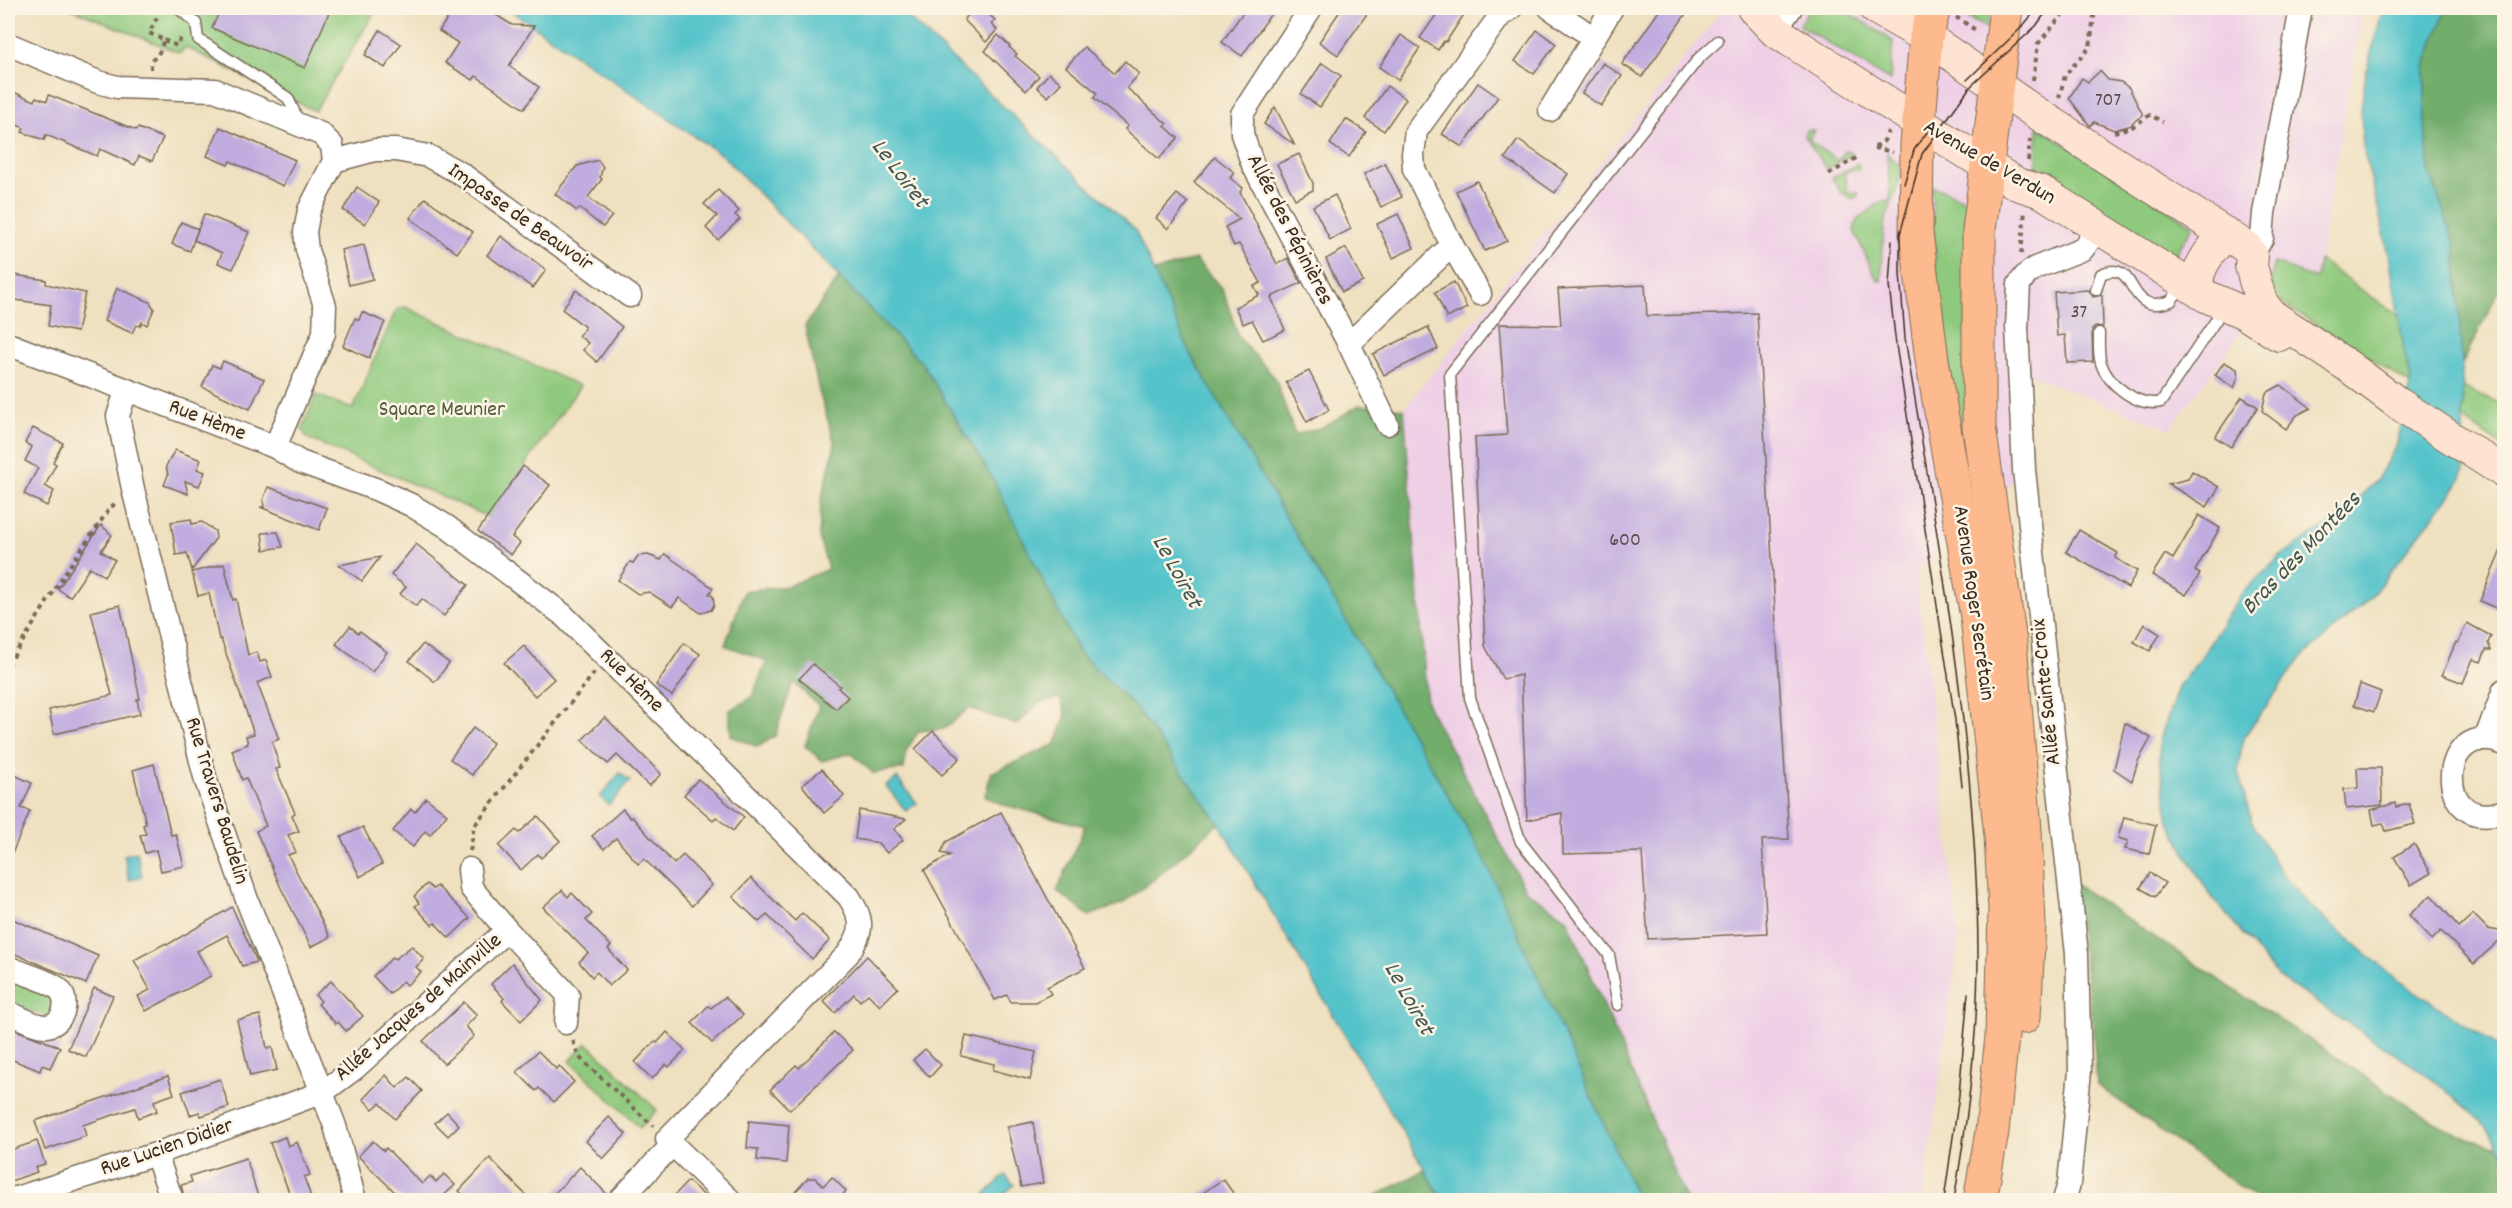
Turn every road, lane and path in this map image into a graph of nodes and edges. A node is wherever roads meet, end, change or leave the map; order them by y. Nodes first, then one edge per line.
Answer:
1 (178, 8) edge
2 (1311, 8) edge
3 (1511, 8) edge
4 (1550, 8) edge
5 (1612, 8) edge
6 (1753, 8) edge
7 (1875, 8) edge
8 (2068, 8) edge
9 (2095, 8) edge
10 (2301, 8) edge
11 (2007, 9) edge
12 (159, 15) dead end
13 (190, 18) junction
14 (1783, 19) edge
15 (1930, 22) edge
16 (1594, 38) junction
17 (164, 40) junction
18 (1718, 40) dead end
19 (8, 44) edge
20 (151, 76) dead end
21 (1997, 86) junction
22 (2033, 89) dead end
23 (2058, 105) dead end
24 (1550, 110) dead end
25 (2163, 122) dead end
26 (1920, 123) junction
27 (300, 125) junction
28 (1888, 131) dead end
29 (2107, 131) dead end
30 (2030, 132) dead end
31 (1874, 148) dead end
32 (1858, 157) dead end
33 (334, 161) junction
34 (2028, 162) dead end
35 (1986, 165) junction
36 (1829, 174) dead end
37 (2026, 201) dead end
38 (2264, 213) junction
39 (2099, 227) junction
40 (2227, 234) junction
41 (1452, 245) junction
42 (2251, 261) junction
43 (2019, 285) junction
44 (2096, 290) dead end
45 (1480, 294) dead end
46 (630, 296) dead end
47 (2206, 296) junction
48 (2099, 333) dead end
49 (8, 344) edge
50 (1349, 344) junction
51 (126, 391) junction
52 (2393, 400) junction
53 (1387, 424) dead end
54 (275, 447) junction
55 (2505, 472) edge
56 (133, 489) junction
57 (607, 657) junction
58 (8, 665) edge
59 (2505, 690) edge
60 (2495, 742) edge
61 (2505, 811) edge
62 (469, 869) joint
63 (507, 930) junction
64 (8, 968) edge
65 (1618, 1005) dead end
66 (8, 1012) edge
67 (566, 1023) joint
68 (323, 1092) junction
69 (670, 1142) junction
70 (156, 1154) junction
71 (10, 1200) edge
72 (172, 1200) edge
73 (355, 1200) edge
74 (620, 1200) edge
75 (730, 1200) edge
76 (1980, 1200) edge
77 (2001, 1200) edge
78 (2064, 1200) edge

1 - 13 lane
2 - 50 street, Allée des Pépinières
3 - 41 street
4 - 16 street
5 - 16 street
6 - 14 street, Avenue de Verdun
7 - 15 street
8 - 22 path
9 - 23 path
10 - 38 street
11 - 21 main road, Avenue Roger Secrétain
12 - 17 path
13 - 17 path
13 - 27 lane
14 - 26 street, Avenue de Verdun
15 - 21 street
15 - 26 main road, Avenue Roger Secrétain
16 - 24 street
17 - 20 path
18 - 65 lane
19 - 27 street
21 - 35 main road, Avenue Roger Secrétain
21 - 40 street
25 - 29 path
26 - 35 street, Avenue de Verdun
26 - 76 main road, Avenue Roger Secrétain
27 - 33 street
28 - 31 path
30 - 34 path
32 - 36 path
33 - 46 street, Impasse de Beauvoir
33 - 54 street
35 - 39 street, Avenue de Verdun
35 - 77 main road, Avenue Roger Secrétain
37 - 43 path
38 - 40 street
38 - 42 street
39 - 43 street
39 - 47 street, Avenue de Verdun
40 - 42 street
40 - 47 street
41 - 45 street
41 - 50 street
42 - 47 street
42 - 52 street, Avenue de Verdun
43 - 78 street, Allée Sainte-Croix
44 - 47 lane
47 - 48 lane
47 - 52 street, Avenue de Verdun
49 - 51 street, Rue Hème
50 - 53 street, Allée des Pépinières
51 - 54 street, Rue Hème
51 - 56 street, Rue Travers Baudelin
52 - 55 street, Avenue de Verdun
54 - 57 street, Rue Hème
56 - 58 path
56 - 68 street, Rue Travers Baudelin
57 - 62 path
57 - 69 street, Rue Hème
59 - 60 street
60 - 61 street
62 - 63 street, Allée Jacques de Mainville
63 - 67 street
63 - 68 street, Allée Jacques de Mainville
64 - 66 street
67 - 69 path
68 - 70 street, Rue Lucien Didier
68 - 73 street, Rue Travers Baudelin
69 - 74 street, Rue Hème
69 - 75 street
70 - 71 street, Rue Lucien Didier
70 - 72 street

